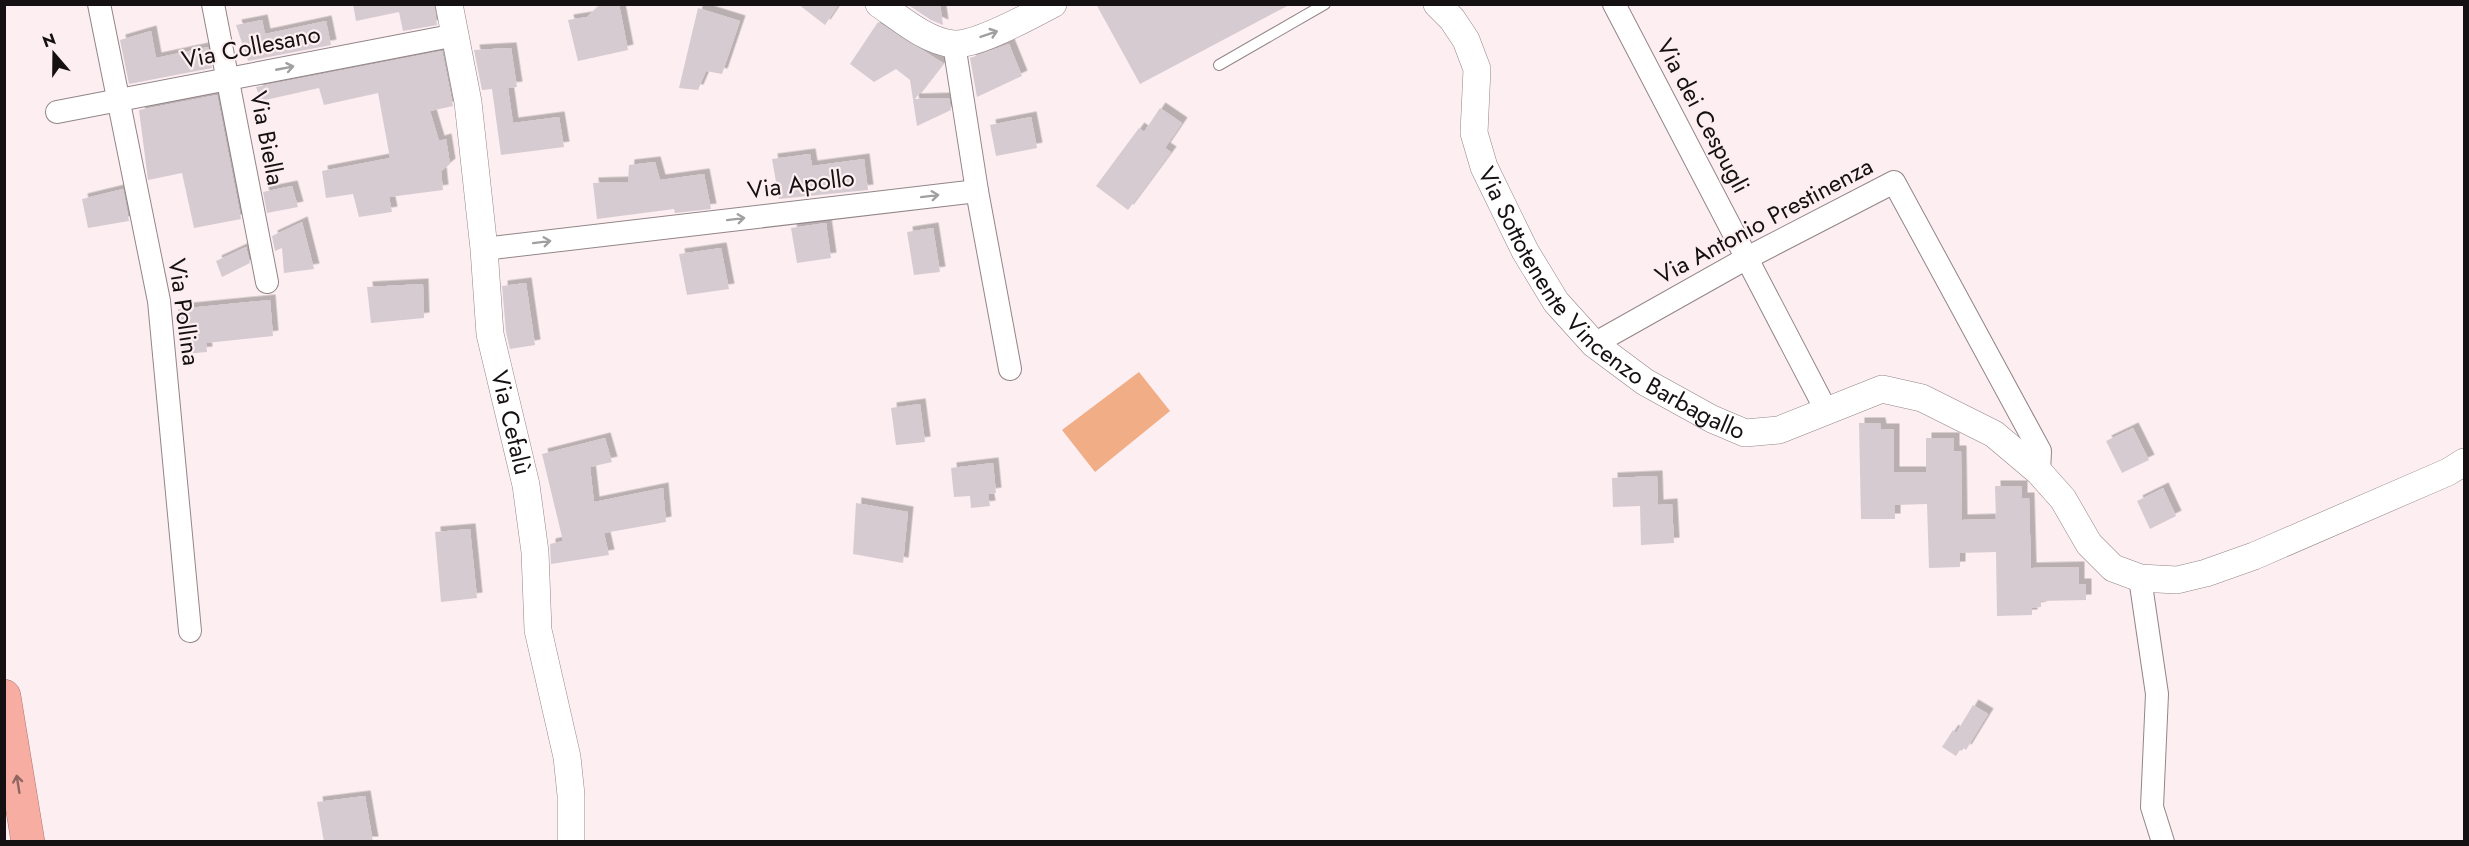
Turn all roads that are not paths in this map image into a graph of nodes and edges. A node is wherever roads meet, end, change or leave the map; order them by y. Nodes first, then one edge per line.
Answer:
1 (99, 4) edge
2 (213, 4) edge
3 (449, 4) edge
4 (879, 4) edge
5 (1053, 4) edge
6 (1325, 4) edge
7 (1437, 4) edge
8 (1614, 4) edge
9 (456, 35) junction
10 (954, 44) junction
11 (1220, 65) dead end
12 (228, 79) junction
13 (118, 100) junction
14 (57, 112) dead end
15 (977, 190) junction
16 (484, 249) junction
17 (1747, 258) junction
18 (267, 282) dead end
19 (1594, 344) junction
20 (1010, 369) dead end
21 (1827, 412) junction
22 (2464, 462) edge
23 (2039, 472) junction
24 (2140, 578) junction
25 (190, 631) dead end
26 (4, 696) edge
27 (28, 842) edge
28 (571, 842) edge
29 (2163, 842) edge

1 - 13 street, Via Pollina
2 - 12 street, Via Biella
3 - 9 street, Via Cefalù
4 - 10 street
10 -> 5 street
6 - 11 lane
7 - 19 street, Via Sottotenente Vincenzo Barbagallo
8 - 17 street, Via dei Cespugli
12 -> 9 street, Via Collesano
9 - 16 street, Via Cefalù
10 - 15 street
12 - 13 street, Via Collesano
12 - 18 street, Via Biella
13 - 14 street, Via Collesano
13 - 25 street, Via Pollina
16 -> 15 street, Via Apollo
15 - 20 street
16 - 28 street, Via Cefalù
17 - 19 street, Via Antonio Prestinenza
17 - 21 street, Via dei Cespugli
17 - 23 street, Via Antonio Prestinenza
19 - 21 street, Via Sottotenente Vincenzo Barbagallo
21 - 23 street, Via Sottotenente Vincenzo Barbagallo
22 - 24 street, Via Sottotenente Vincenzo Barbagallo
23 - 24 street, Via Sottotenente Vincenzo Barbagallo
24 - 29 street
27 -> 26 highway

